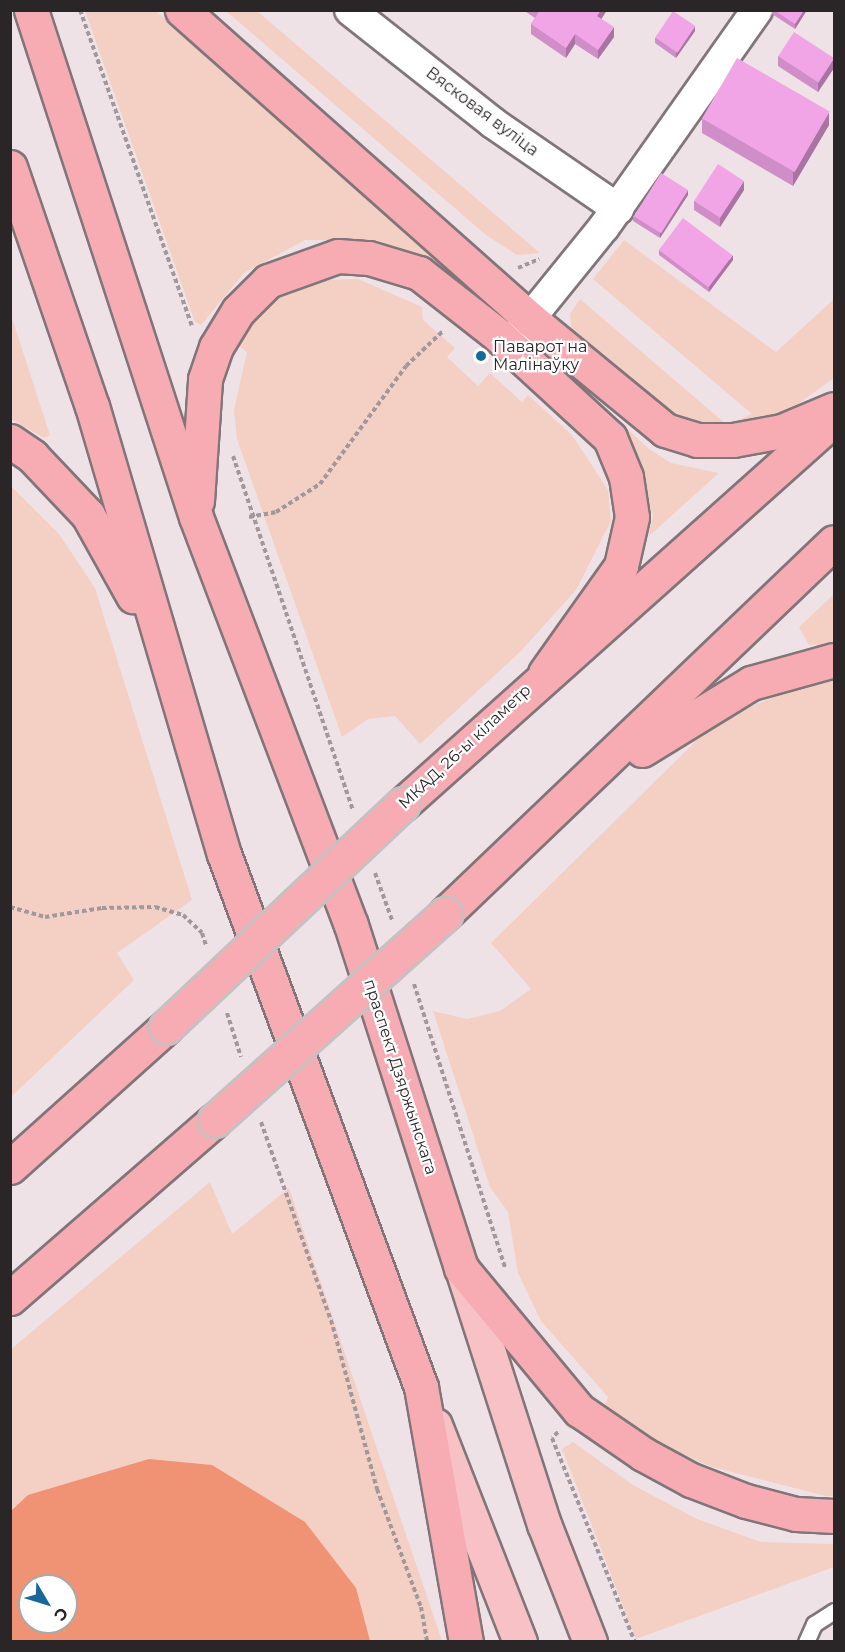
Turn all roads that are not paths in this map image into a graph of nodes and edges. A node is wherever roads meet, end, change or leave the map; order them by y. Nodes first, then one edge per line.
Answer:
1 (31, 10) edge
2 (182, 10) edge
3 (350, 10) edge
4 (757, 10) edge
5 (10, 167) edge
6 (611, 218) junction
7 (530, 319) junction
8 (508, 345) junction
9 (834, 409) edge
10 (834, 419) edge
11 (10, 441) edge
12 (196, 518) junction
13 (834, 542) edge
14 (159, 642) junction
15 (834, 660) edge
16 (545, 673) junction
17 (550, 816) junction
18 (23, 1152) edge
19 (10, 1167) edge
20 (461, 1268) junction
21 (14, 1297) edge
22 (421, 1387) junction
23 (834, 1516) edge
24 (834, 1611) edge
25 (466, 1641) edge
26 (520, 1641) edge
27 (590, 1641) edge
28 (806, 1641) edge

1 - 12 highway, праспект Дзяржынскага
2 - 7 highway
3 - 6 street, Вясковая вуліца
4 - 6 street
5 - 14 highway
6 - 7 street
7 - 8 street
7 - 9 highway
8 - 12 highway
8 - 16 highway
10 - 16 highway, МКАД, 26-ы кіламетр
11 - 14 highway
12 - 20 highway, праспект Дзяржынскага
13 - 17 highway
14 - 22 highway
15 - 17 highway
16 - 18 highway, МКАД, 26-ы кіламетр, bridge
17 - 21 highway, bridge
18 - 19 highway, МКАД, 26-ы кіламетр
20 - 23 highway
20 - 27 main road, праспект Дзяржынскага
22 - 25 highway
22 - 26 main road
24 - 28 lane

